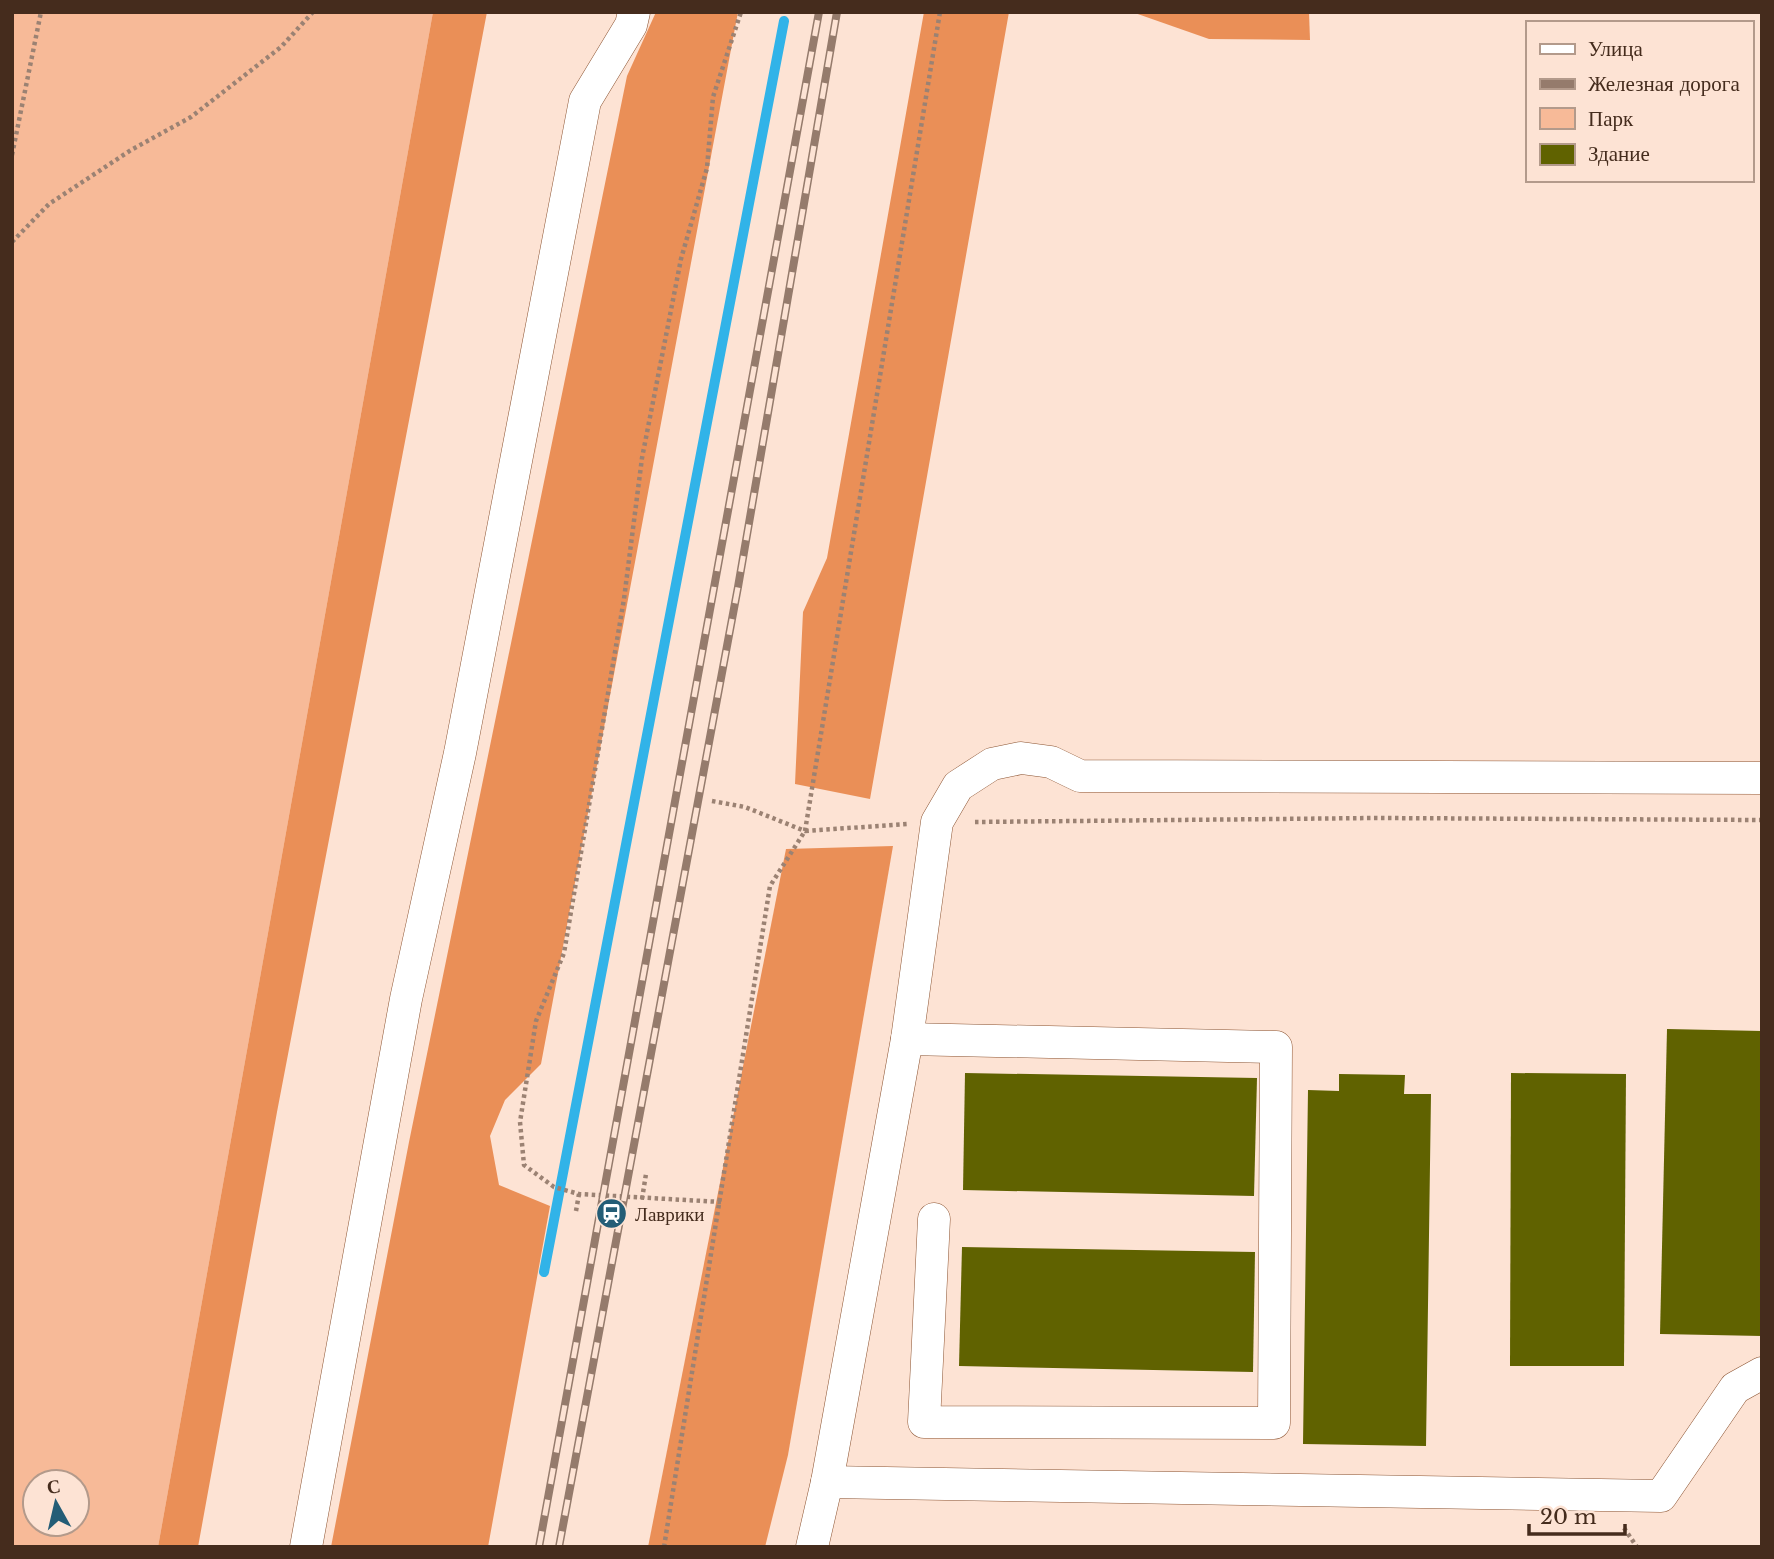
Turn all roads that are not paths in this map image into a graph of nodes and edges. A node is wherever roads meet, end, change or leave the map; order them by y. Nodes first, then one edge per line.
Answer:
1 (634, 12) edge
2 (1762, 778) edge
3 (907, 1039) junction
4 (934, 1219) dead end
5 (1762, 1373) edge
6 (827, 1482) junction
7 (306, 1547) edge
8 (812, 1547) edge

1 - 7 street
2 - 3 street
3 - 4 street
3 - 6 street
5 - 6 street
6 - 8 street

